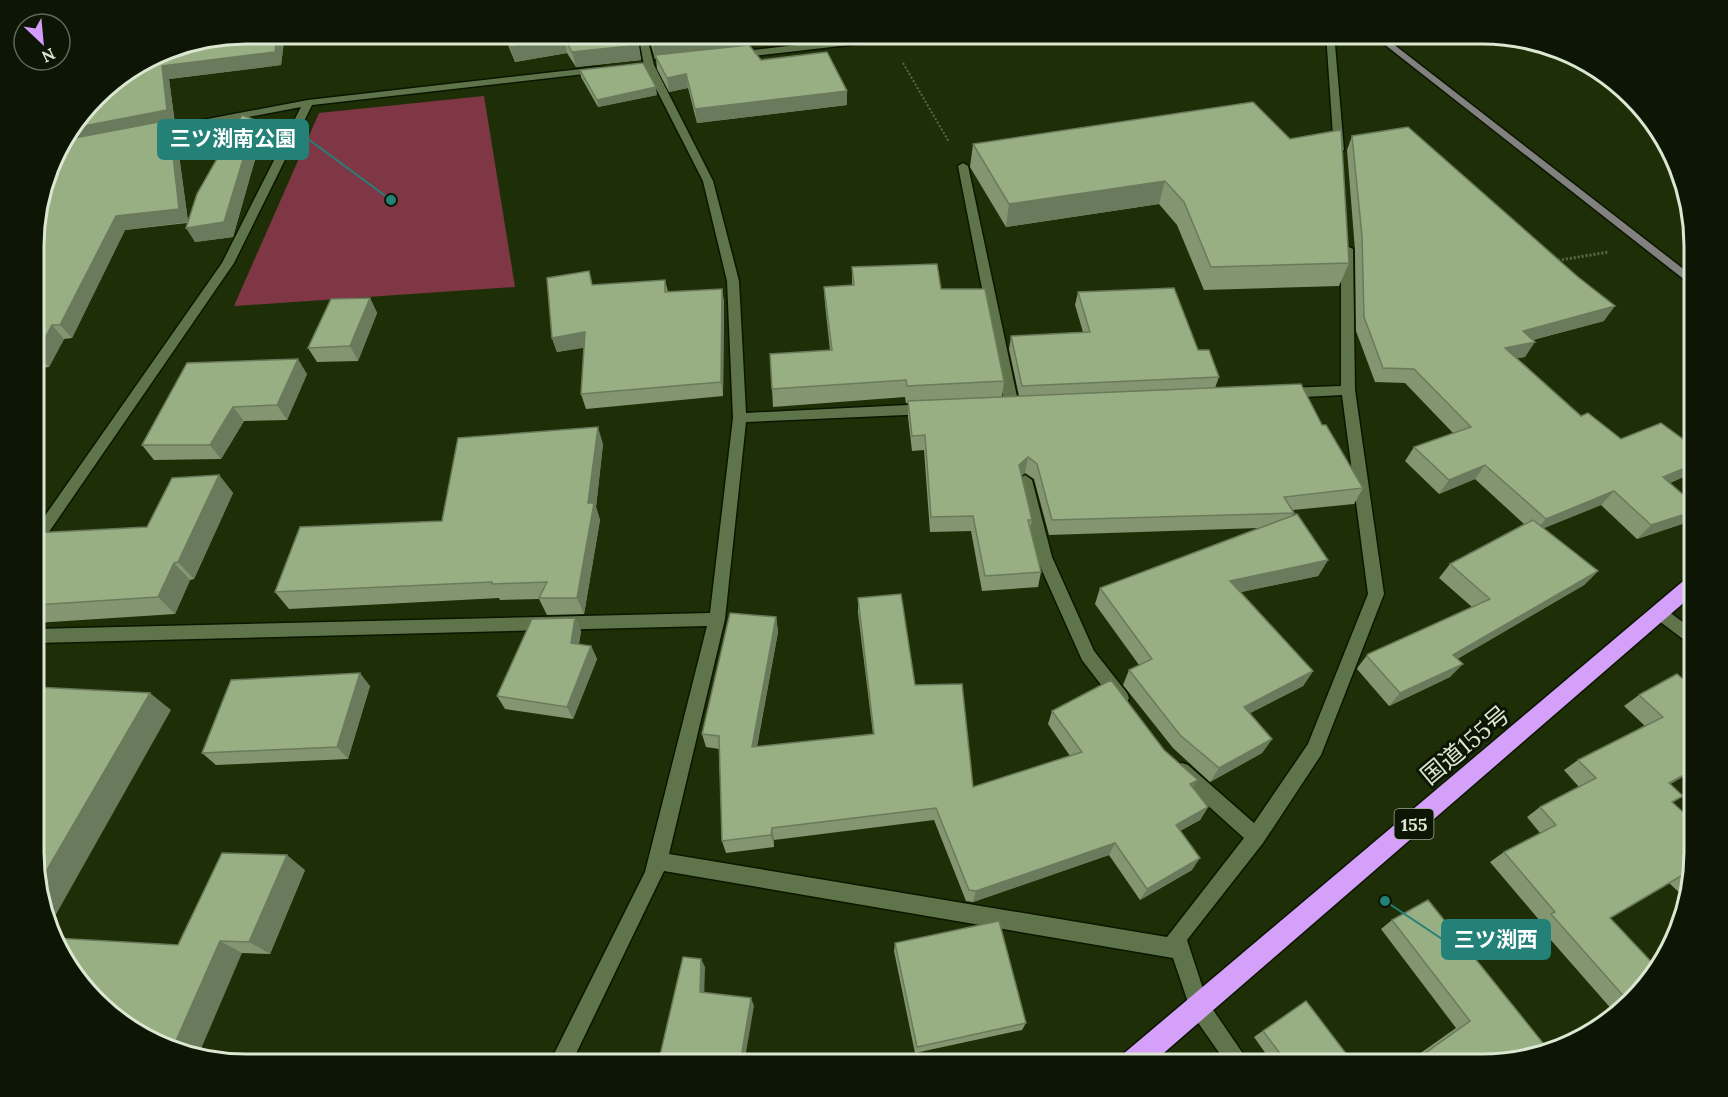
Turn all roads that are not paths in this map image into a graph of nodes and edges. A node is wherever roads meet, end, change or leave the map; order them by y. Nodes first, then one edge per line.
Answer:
1 (644, 44) edge
2 (835, 44) edge
3 (1331, 44) edge
4 (1388, 44) edge
5 (729, 56) edge
6 (614, 69) edge
7 (308, 103) junction
8 (139, 134) edge
9 (963, 166) road end
10 (1340, 170) edge
11 (1346, 238) edge
12 (1684, 276) edge
13 (1348, 390) junction
14 (1267, 394) edge
15 (995, 406) edge
16 (937, 409) edge
17 (740, 418) junction
18 (1025, 480) edge
19 (44, 528) edge
20 (1684, 592) edge
21 (1661, 614) junction
22 (717, 619) junction
23 (1684, 633) edge
24 (44, 636) edge
25 (1130, 711) edge
26 (1165, 756) edge
27 (1256, 837) junction
28 (658, 861) junction
29 (1180, 949) junction
30 (1199, 1007) junction
31 (1144, 1053) edge
32 (1232, 1053) edge
33 (565, 1054) edge

1 - 17 street
2 - 5 street
3 - 10 street
4 - 12 street
6 - 7 street
7 - 8 street
7 - 19 street
9 - 15 street
11 - 13 street
13 - 14 street
13 - 27 street
16 - 17 street
17 - 22 street
18 - 25 street
20 - 21 highway, 国道155号 / 155
21 - 23 street
21 - 30 highway, 国道155号 / 155
22 - 24 street
22 - 28 street
26 - 27 street
27 - 29 street
28 - 29 street
28 - 33 street
29 - 30 street
30 - 31 highway, 国道155号 / 155
30 - 32 street

